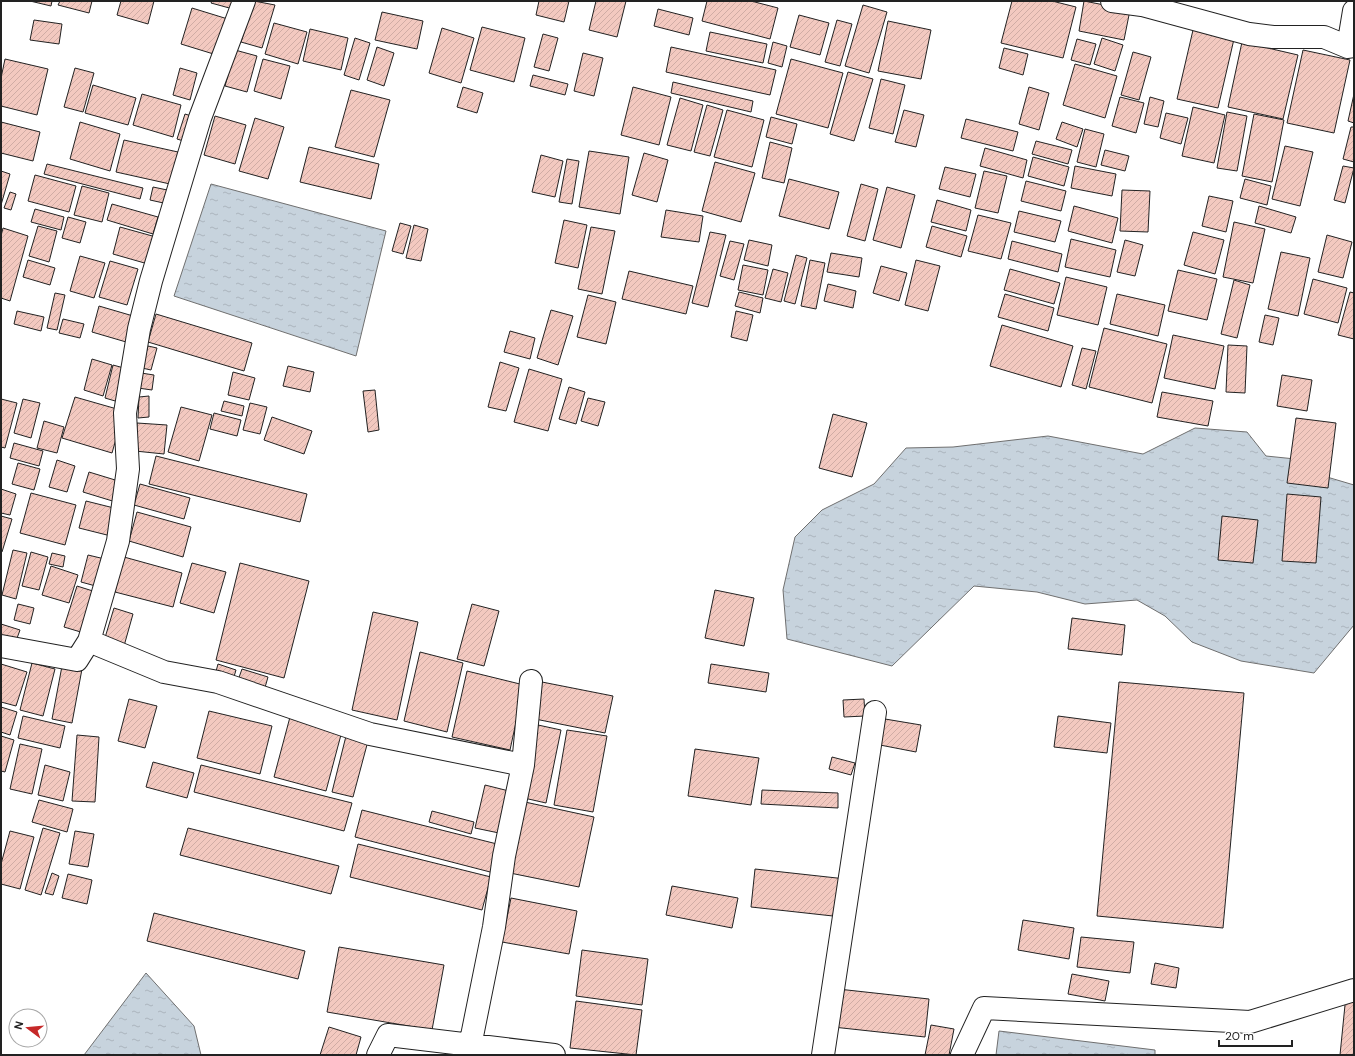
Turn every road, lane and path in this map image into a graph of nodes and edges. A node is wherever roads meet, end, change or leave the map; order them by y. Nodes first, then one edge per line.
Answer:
1 (244, 1) edge
2 (1112, 1) edge
3 (1354, 11) edge
4 (1351, 47) edge
5 (89, 640) junction
6 (1, 646) edge
7 (531, 681) dead end
8 (875, 712) dead end
9 (523, 765) junction
10 (1354, 990) edge
11 (470, 1046) junction
12 (378, 1055) edge
13 (554, 1055) edge
14 (823, 1055) edge
15 (962, 1055) edge

1 - 5 street
2 - 4 street
3 - 4 street
5 - 6 street
5 - 9 street
7 - 9 street
8 - 14 street
9 - 11 street
10 - 15 street
11 - 12 street
11 - 13 street

